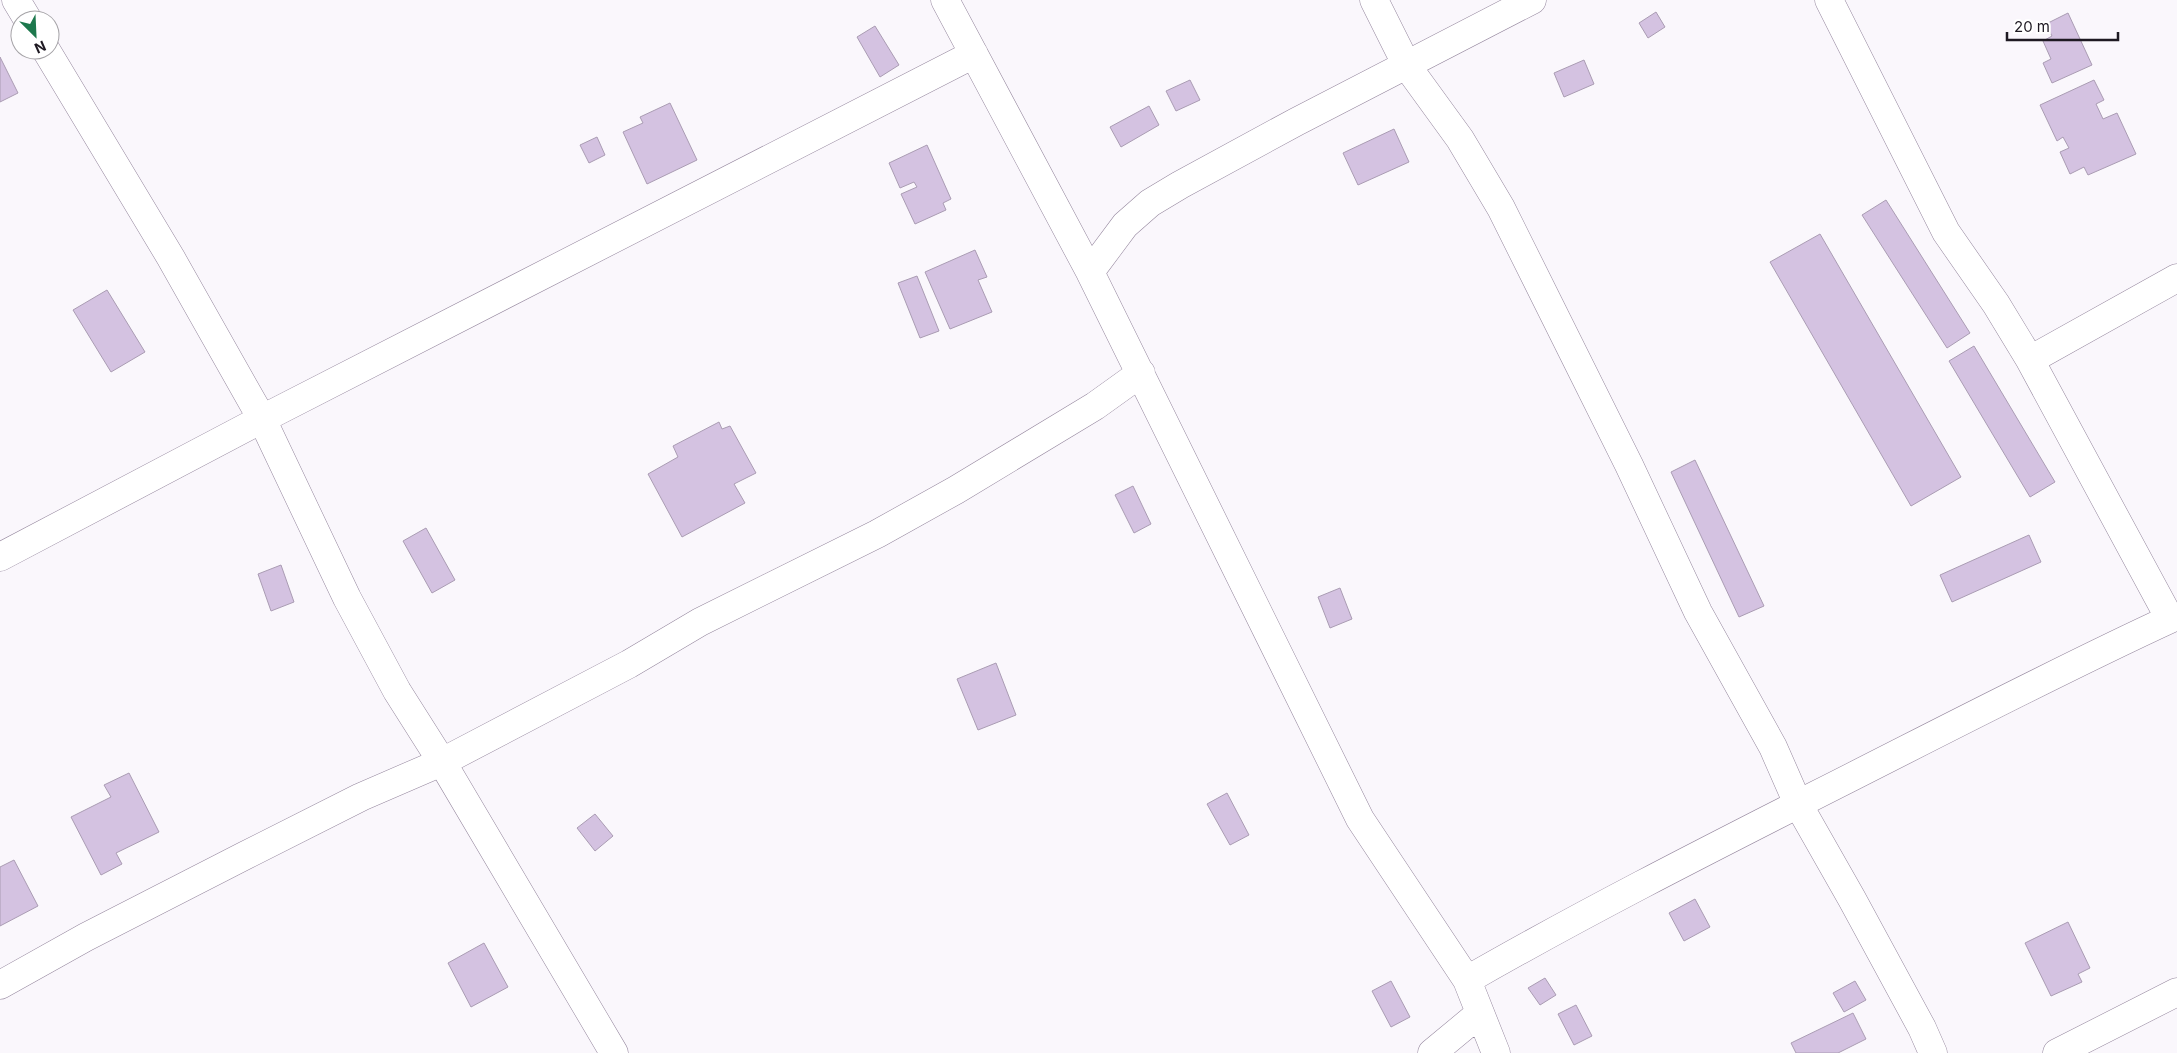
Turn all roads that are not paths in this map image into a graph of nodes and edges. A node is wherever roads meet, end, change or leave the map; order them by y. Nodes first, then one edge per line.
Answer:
1 (945, 0) edge
2 (1374, 0) edge
3 (1532, 0) edge
4 (1829, 0) edge
5 (974, 54) junction
6 (52, 60) edge
7 (1407, 66) junction
8 (1090, 272) junction
9 (2177, 278) edge
10 (2030, 360) junction
11 (1141, 373) junction
12 (262, 419) junction
13 (0, 557) edge
14 (2173, 627) edge
15 (442, 762) junction
16 (1798, 804) junction
17 (1467, 980) junction
18 (0, 984) edge
19 (2177, 992) edge
20 (1479, 1014) junction
21 (614, 1053) edge
22 (1432, 1053) edge
23 (1496, 1053) edge
24 (1933, 1053) edge
25 (2056, 1053) edge

1 - 5 street
2 - 7 street
3 - 7 street
4 - 10 street
5 - 8 street
5 - 12 street
6 - 12 street
7 - 8 street
7 - 16 street
8 - 11 street
9 - 10 street
10 - 14 street
11 - 15 street
11 - 17 street
12 - 13 street
12 - 15 street
14 - 16 street
15 - 18 street
15 - 21 street
16 - 17 street
16 - 24 street
17 - 20 street
19 - 25 street
20 - 22 street
20 - 23 street

